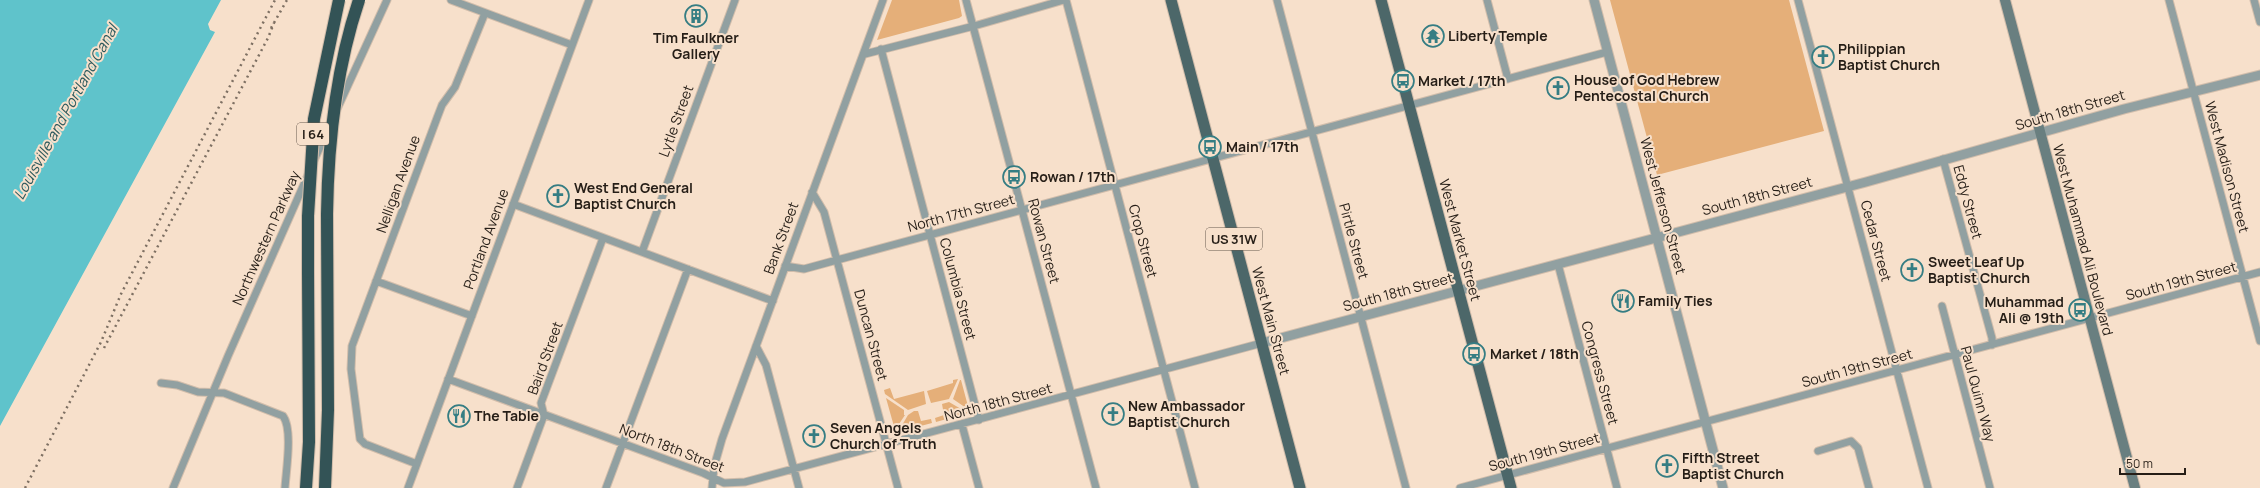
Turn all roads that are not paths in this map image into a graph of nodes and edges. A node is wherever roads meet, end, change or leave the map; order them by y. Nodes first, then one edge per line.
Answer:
1 (339, 0) edge
2 (359, 0) edge
3 (386, 0) edge
4 (451, 0) edge
5 (590, 0) edge
6 (735, 0) edge
7 (883, 0) edge
8 (966, 0) edge
9 (1065, 0) edge
10 (1171, 0) edge
11 (1277, 0) edge
12 (1381, 0) edge
13 (1487, 0) edge
14 (1594, 0) edge
15 (1799, 0) edge
16 (2005, 0) edge
17 (2169, 0) edge
18 (2254, 0) edge
19 (485, 13) junction
20 (2260, 22) edge
21 (974, 26) junction
22 (572, 45) junction
23 (880, 49) junction
24 (1607, 52) junction
25 (865, 54) junction
26 (2260, 75) edge
27 (1508, 79) junction
28 (2194, 92) junction
29 (1409, 105) junction
30 (1312, 132) junction
31 (2041, 133) junction
32 (1213, 159) junction
33 (1943, 159) junction
34 (1115, 185) junction
35 (1848, 186) junction
36 (812, 192) junction
37 (513, 204) junction
38 (1022, 210) junction
39 (930, 235) junction
40 (603, 238) junction
41 (1656, 238) junction
42 (642, 252) junction
43 (837, 260) junction
44 (1558, 264) junction
45 (784, 266) junction
46 (688, 269) junction
47 (2260, 272) edge
48 (2243, 277) junction
49 (376, 281) junction
50 (1458, 291) junction
51 (773, 301) junction
52 (1942, 306) dead end
53 (472, 316) junction
54 (1361, 317) junction
55 (2090, 318) junction
56 (2260, 341) edge
57 (1262, 343) junction
58 (1992, 345) junction
59 (756, 346) junction
60 (1954, 355) junction
61 (1164, 370) junction
62 (1897, 371) junction
63 (448, 379) junction
64 (161, 383) dead end
65 (212, 393) junction
66 (1072, 395) junction
67 (544, 415) junction
68 (979, 420) junction
69 (1705, 422) junction
70 (962, 425) junction
71 (623, 443) junction
72 (887, 445) junction
73 (1606, 449) junction
74 (1818, 451) dead end
75 (417, 464) junction
76 (794, 470) junction
77 (1508, 475) junction
78 (713, 478) junction
79 (173, 488) edge
80 (285, 488) edge
81 (306, 488) edge
82 (325, 488) edge
83 (408, 488) edge
84 (517, 488) edge
85 (606, 488) edge
86 (712, 488) edge
87 (799, 488) edge
88 (898, 488) edge
89 (978, 488) edge
90 (1096, 488) edge
91 (1195, 488) edge
92 (1300, 488) edge
93 (1406, 488) edge
94 (1460, 488) edge
95 (1511, 488) edge
96 (1617, 488) edge
97 (1723, 488) edge
98 (1868, 488) edge
99 (1928, 488) edge
100 (1990, 488) edge
101 (2135, 488) edge

1 - 81 highway, I 64, bridge
2 - 82 highway, I 64, bridge
3 - 65 street, Northwestern Parkway
4 - 19 street
5 - 22 street, Portland Avenue
6 - 42 street, Lytle Street
7 - 25 street, Bank Street
8 - 21 street, Rowan Street
9 - 21 street
9 - 34 street, Crop Street
10 - 32 main road, West Main Street / US 31W
11 - 30 street, Pirtle Street
12 - 29 main road, West Market Street
13 - 27 street
14 - 24 street, West Jefferson Street
15 - 35 street, Cedar Street
16 - 31 main road, West Muhammad Ali Boulevard
17 - 28 street, West Madison Street
18 - 20 street
19 - 22 street
19 - 49 street, Nelligan Avenue
21 - 23 street
21 - 38 street, Rowan Street
22 - 37 street, Portland Avenue
23 - 25 street
23 - 39 street, Columbia Street
24 - 27 street, North 17th Street
24 - 41 street, West Jefferson Street
25 - 36 street, Bank Street
26 - 28 street, South 18th Street
27 - 29 street, North 17th Street
28 - 31 street, South 18th Street
28 - 48 street, West Madison Street
29 - 30 street, North 17th Street
29 - 50 main road, West Market Street
30 - 32 street, North 17th Street
30 - 54 street, Pirtle Street
31 - 33 street, South 18th Street
31 - 55 main road, West Muhammad Ali Boulevard
32 - 34 street, North 17th Street
32 - 57 main road, West Main Street / US 31W
33 - 35 street, South 18th Street
33 - 58 street, Eddy Street
34 - 38 street, North 17th Street
34 - 61 street, Crop Street
35 - 41 street, South 18th Street
35 - 62 street, Cedar Street
36 - 43 street, Duncan Street
36 - 45 street, Bank Street
37 - 40 street
37 - 53 street, Portland Avenue
38 - 39 street, North 17th Street
38 - 66 street, Rowan Street
39 - 43 street, North 17th Street
39 - 68 street, Columbia Street
40 - 42 street
40 - 67 street, Baird Street
41 - 44 street, South 18th Street
41 - 69 street, West Jefferson Street
42 - 46 street
43 - 45 street, North 17th Street
43 - 72 street, Duncan Street
44 - 50 street, South 18th Street
44 - 73 street, Congress Street
45 - 51 street, Bank Street
46 - 51 street
46 - 71 street
47 - 48 street, South 19th Street
48 - 55 street, South 19th Street
48 - 56 street, West Madison Street
49 - 53 street
49 - 75 street, Nelligan Avenue
50 - 54 street, South 18th Street
50 - 77 main road, West Market Street
51 - 59 street, Bank Street
52 - 60 street, Paul Quinn Way
53 - 63 street, Portland Avenue
54 - 57 street, South 18th Street
54 - 93 street, Pirtle Street
55 - 58 street, South 19th Street
55 - 101 main road, West Muhammad Ali Boulevard
57 - 61 street, North 18th Street
57 - 92 main road, West Main Street / US 31W
58 - 60 street, South 19th Street
59 - 76 street
59 - 78 street, Bank Street
60 - 62 street, South 19th Street
60 - 100 street, Paul Quinn Way
61 - 66 street, North 18th Street
61 - 91 street, Crop Street
62 - 69 street, South 19th Street
62 - 99 street, Cedar Street
63 - 67 street, North 18th Street
63 - 75 street, Portland Avenue
64 - 65 street
65 - 79 street, Northwestern Parkway
65 - 80 street
66 - 68 street, North 18th Street
66 - 90 street, Rowan Street
67 - 71 street, North 18th Street
67 - 84 street, Baird Street
68 - 70 street, North 18th Street
69 - 73 street, South 19th Street
69 - 97 street, West Jefferson Street
70 - 72 street, North 18th Street
70 - 89 street
71 - 78 street, North 18th Street
71 - 85 street
72 - 76 street, North 18th Street
72 - 88 street, Duncan Street
73 - 77 street, South 19th Street
73 - 96 street, Congress Street
74 - 98 street
75 - 83 street, Portland Avenue
76 - 78 street, North 18th Street
76 - 87 street
77 - 94 street, South 19th Street
77 - 95 main road, West Market Street
78 - 86 street, Bank Street

